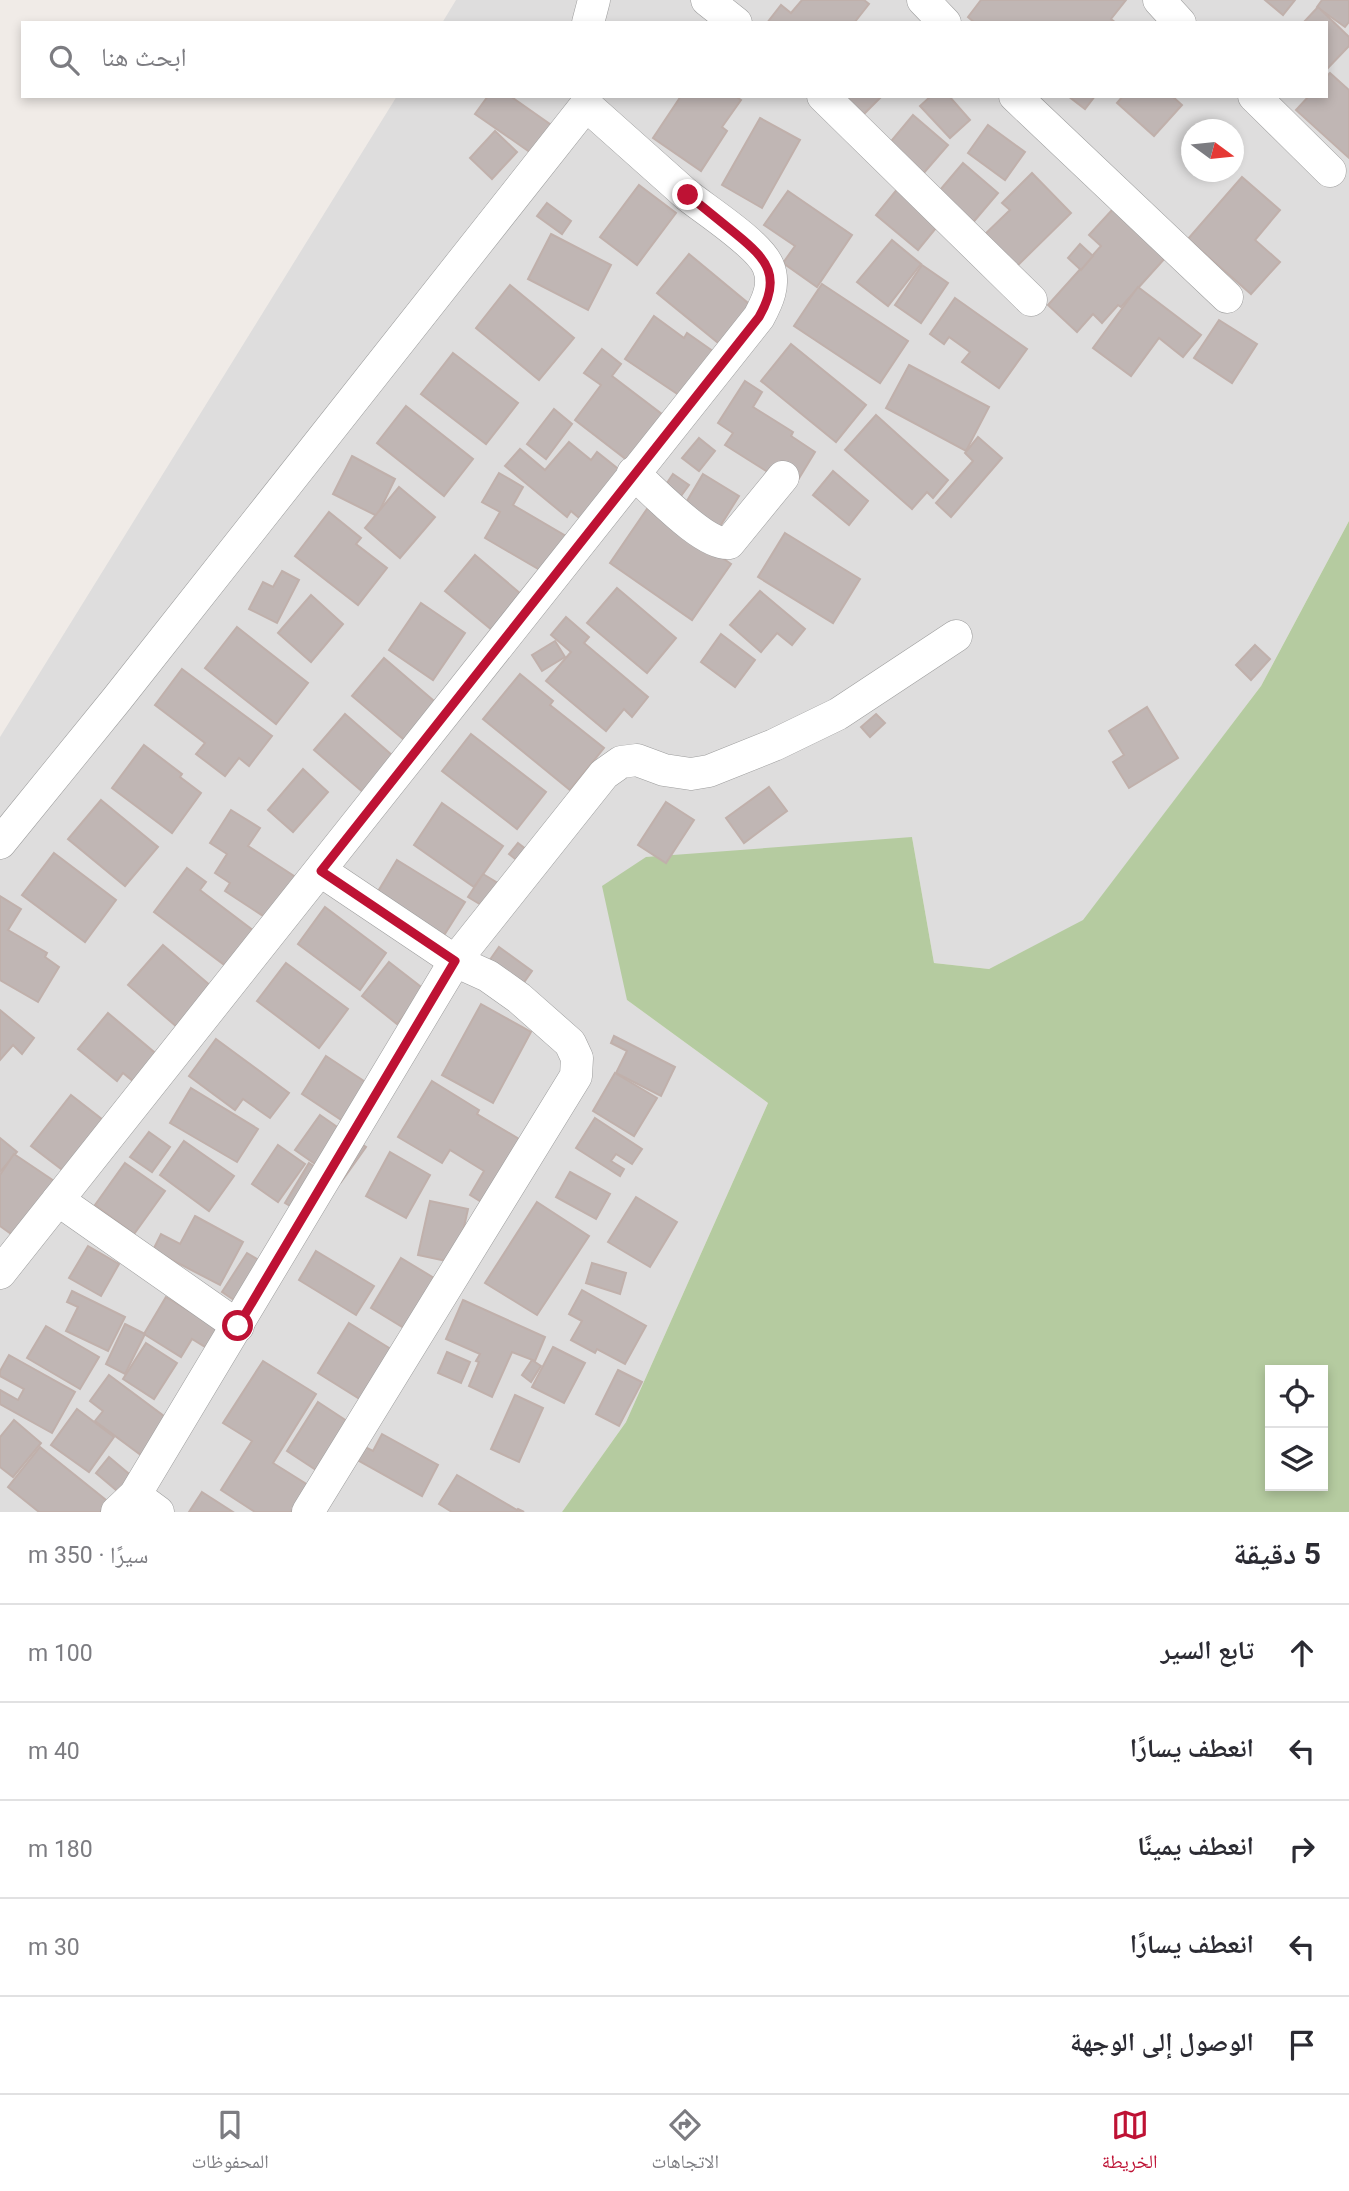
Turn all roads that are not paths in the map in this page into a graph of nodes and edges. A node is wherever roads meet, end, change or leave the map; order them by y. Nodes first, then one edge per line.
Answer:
1 (594, 0) edge
2 (707, 0) edge
3 (923, 0) edge
4 (1159, 0) edge
5 (589, 21) edge
6 (733, 21) edge
7 (943, 21) edge
8 (1178, 21) edge
9 (826, 98) edge
10 (1017, 98) edge
11 (1256, 98) edge
12 (585, 101) edge
13 (1330, 171) dead end
14 (1227, 297) dead end
15 (1031, 300) dead end
16 (633, 474) junction
17 (783, 477) dead end
18 (956, 636) dead end
19 (0, 843) edge
20 (321, 871) junction
21 (455, 961) junction
22 (58, 1200) junction
23 (0, 1273) edge
24 (238, 1326) junction
25 (137, 1506) edge
26 (308, 1512) edge

1 - 5 street
2 - 6 street
3 - 7 street
4 - 8 street
9 - 15 street
10 - 14 street
11 - 13 street
12 - 16 street
12 - 19 street
16 - 17 street
16 - 20 street
18 - 21 street
20 - 21 street
20 - 22 street
21 - 24 street
21 - 26 street
22 - 23 street
22 - 24 street
24 - 25 street

